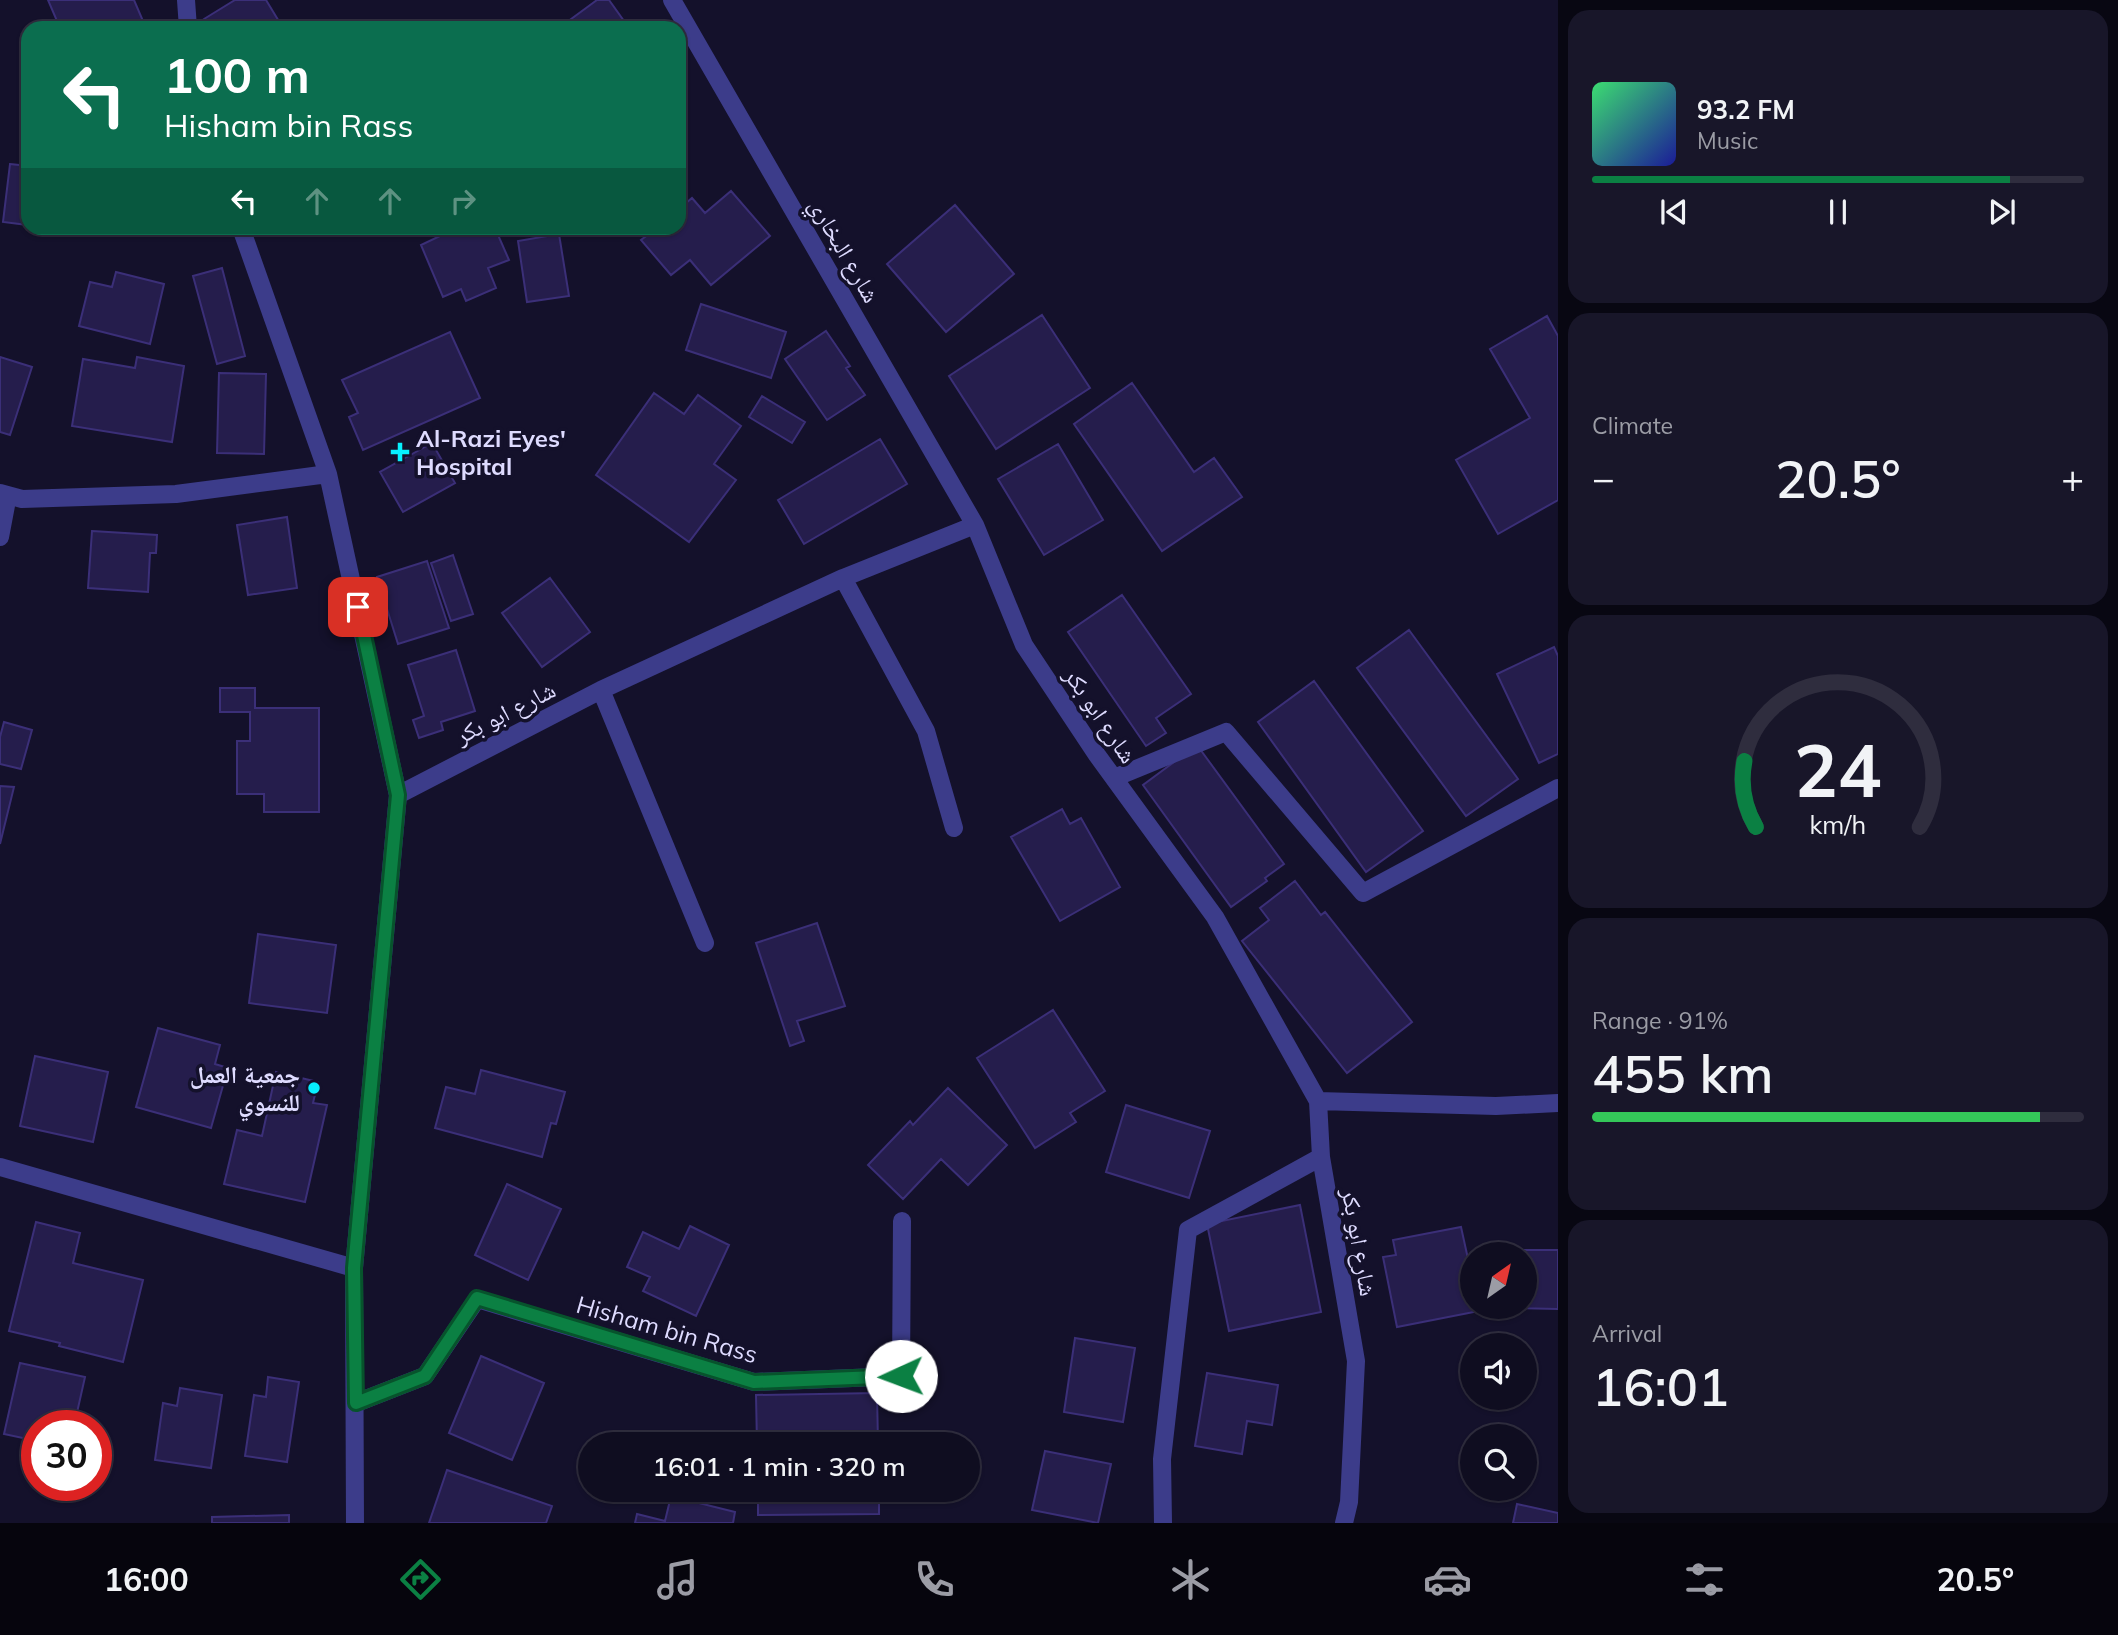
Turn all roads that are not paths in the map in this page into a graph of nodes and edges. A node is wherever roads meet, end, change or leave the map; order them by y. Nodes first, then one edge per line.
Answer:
1 (186, 0) edge
2 (672, 0) edge
3 (188, 21) edge
4 (684, 21) edge
5 (686, 24) edge
6 (244, 235) edge
7 (328, 474) junction
8 (4, 494) edge
9 (975, 525) junction
10 (0, 537) edge
11 (843, 578) junction
12 (601, 690) junction
13 (1114, 778) junction
14 (1558, 788) edge
15 (398, 795) junction
16 (954, 828) dead end
17 (705, 943) dead end
18 (1318, 1101) junction
19 (1558, 1103) edge
20 (1321, 1157) junction
21 (0, 1167) edge
22 (902, 1221) dead end
23 (354, 1268) junction
24 (356, 1403) junction
25 (355, 1523) edge
26 (1163, 1523) edge
27 (1343, 1523) edge

1 - 3 street
2 - 4 street, شارع البخاري
5 - 9 street, شارع البخاري
6 - 7 street
7 - 8 street
7 - 15 street
8 - 10 street
9 - 11 street, شارع ابو بكر
9 - 13 street, شارع ابو بكر
11 - 12 street, شارع ابو بكر
11 - 16 street
12 - 15 street, شارع ابو بكر
12 - 17 street
13 - 14 street
13 - 18 street, شارع ابو بكر
15 - 23 street
18 - 19 street
18 - 20 street, شارع ابو بكر
20 - 26 street
20 - 27 street, شارع ابو بكر
21 - 23 street
22 - 24 street, Hisham bin Rass
23 - 24 street
24 - 25 street

